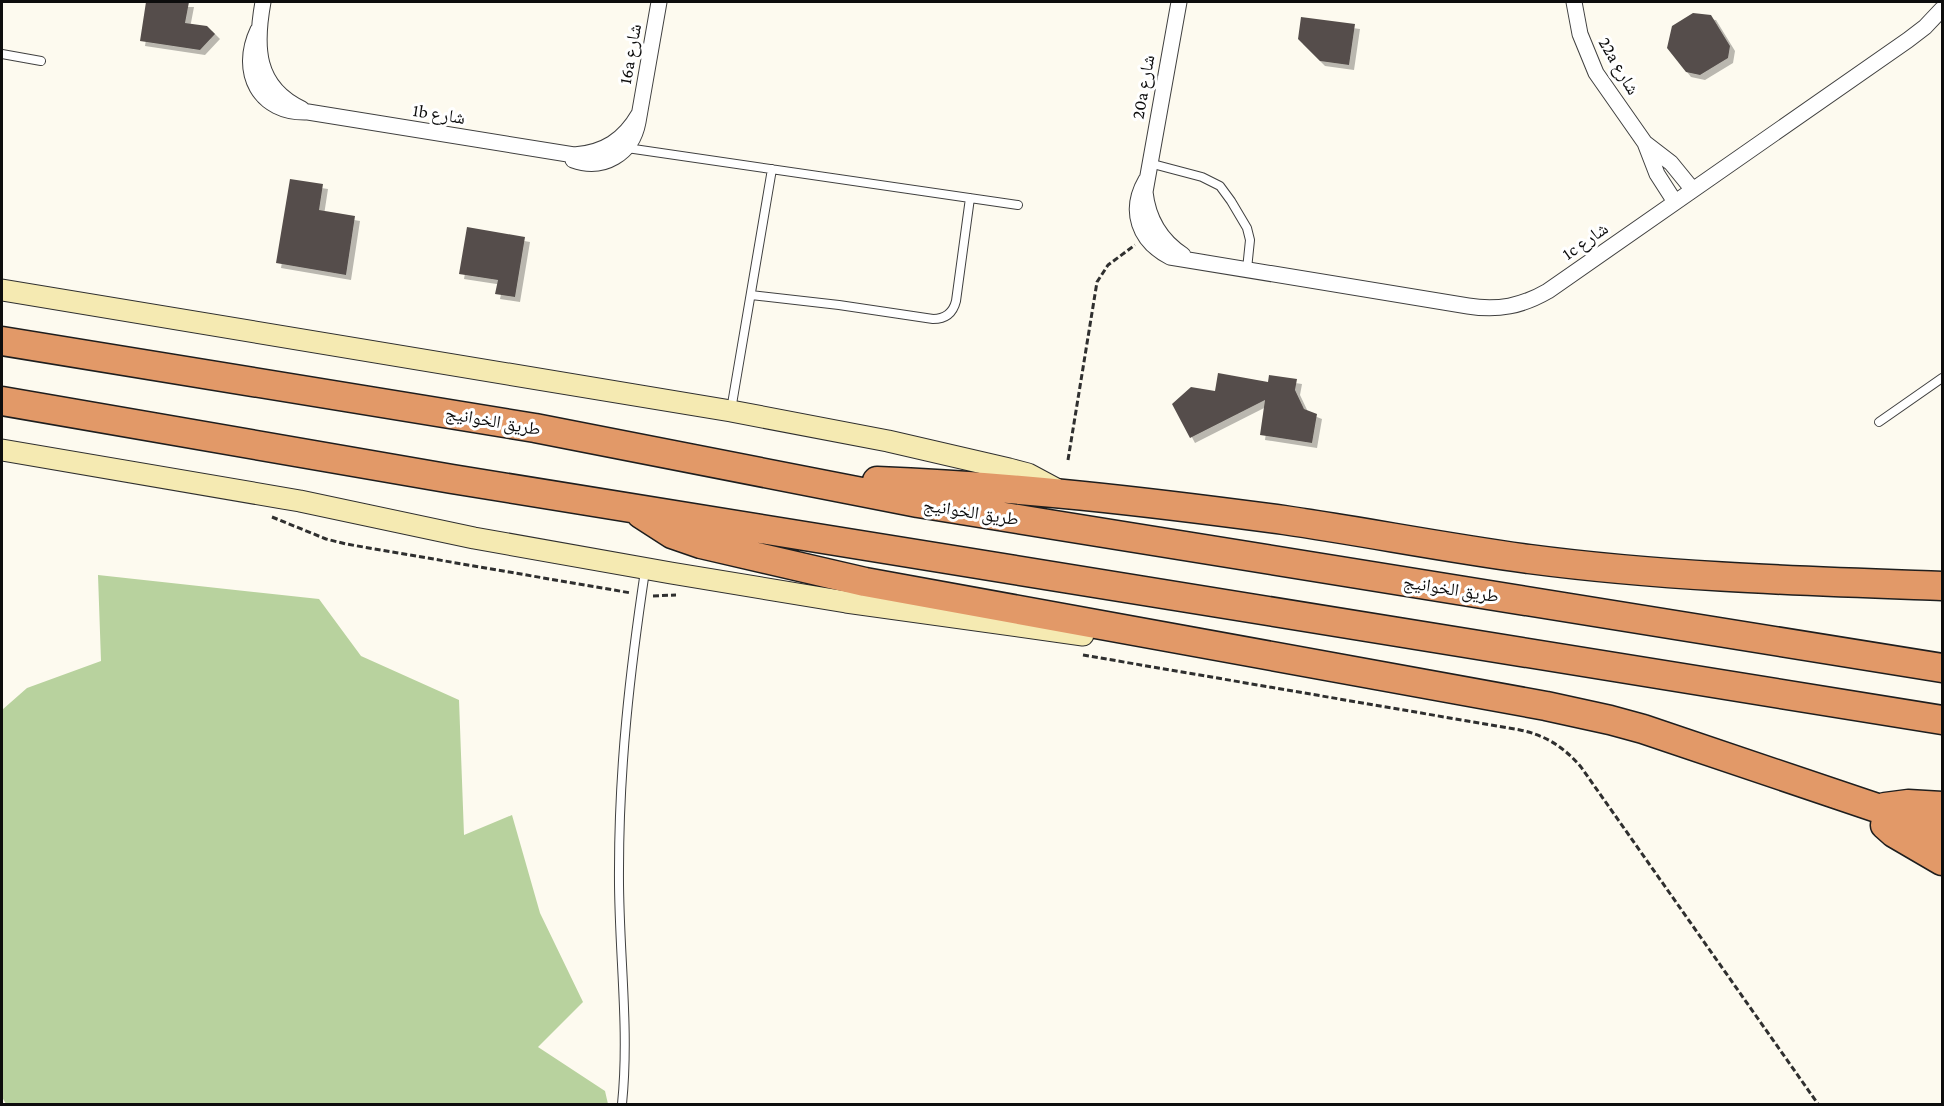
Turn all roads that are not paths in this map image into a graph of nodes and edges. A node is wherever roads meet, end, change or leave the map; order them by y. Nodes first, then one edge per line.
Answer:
1 (263, 2) edge
2 (659, 2) edge
3 (1179, 2) edge
4 (1574, 2) edge
5 (1941, 11) edge
6 (2, 54) edge
7 (41, 61) dead end
8 (639, 114) junction
9 (1645, 143) junction
10 (627, 148) junction
11 (610, 153) junction
12 (1149, 164) junction
13 (772, 169) junction
14 (1693, 190) junction
15 (970, 198) junction
16 (1675, 202) junction
17 (1018, 205) dead end
18 (1150, 232) joint
19 (1247, 269) junction
20 (2, 290) edge
21 (751, 295) junction
22 (2, 341) edge
23 (1942, 378) edge
24 (2, 401) edge
25 (731, 411) junction
26 (1879, 422) dead end
27 (2, 450) edge
28 (791, 479) junction
29 (1065, 494) junction
30 (633, 508) junction
31 (645, 569) junction
32 (1942, 570) edge
33 (1897, 584) junction
34 (1942, 586) edge
35 (1942, 594) edge
36 (1149, 635) junction
37 (1942, 668) edge
38 (1942, 720) edge
39 (1942, 806) edge
40 (1880, 809) junction
41 (1942, 833) edge
42 (1942, 861) edge
43 (622, 1104) edge

1 - 11 street, 1b شارع
2 - 8 street, 16a شارع
3 - 12 street, 20a شارع
4 - 9 street, 22a شارع
5 - 14 street, 1c شارع
6 - 7 lane
8 - 10 street, 16a شارع
8 - 11 street, 16a شارع
9 - 14 street, 22a شارع
9 - 16 street, 22a شارع
10 - 11 street
10 - 13 lane
12 - 18 street, 20a شارع
12 - 19 lane
13 - 15 lane
13 - 21 lane
14 - 16 street, 1c شارع
15 - 17 lane
15 - 21 lane
16 - 19 street, 1c شارع
18 - 19 street, 1c شارع
20 - 25 street
21 - 25 lane
22 - 28 highway, طريق الخوانيج
23 - 26 lane
24 - 30 highway
25 - 29 street
27 - 31 street
28 - 29 highway
28 - 37 highway, طريق الخوانيج
29 - 33 highway
30 - 36 highway
30 - 38 highway
31 - 36 street
31 - 43 lane
32 - 33 highway
33 - 34 highway
33 - 35 highway
36 - 40 highway
39 - 40 highway
40 - 41 highway
40 - 42 highway

